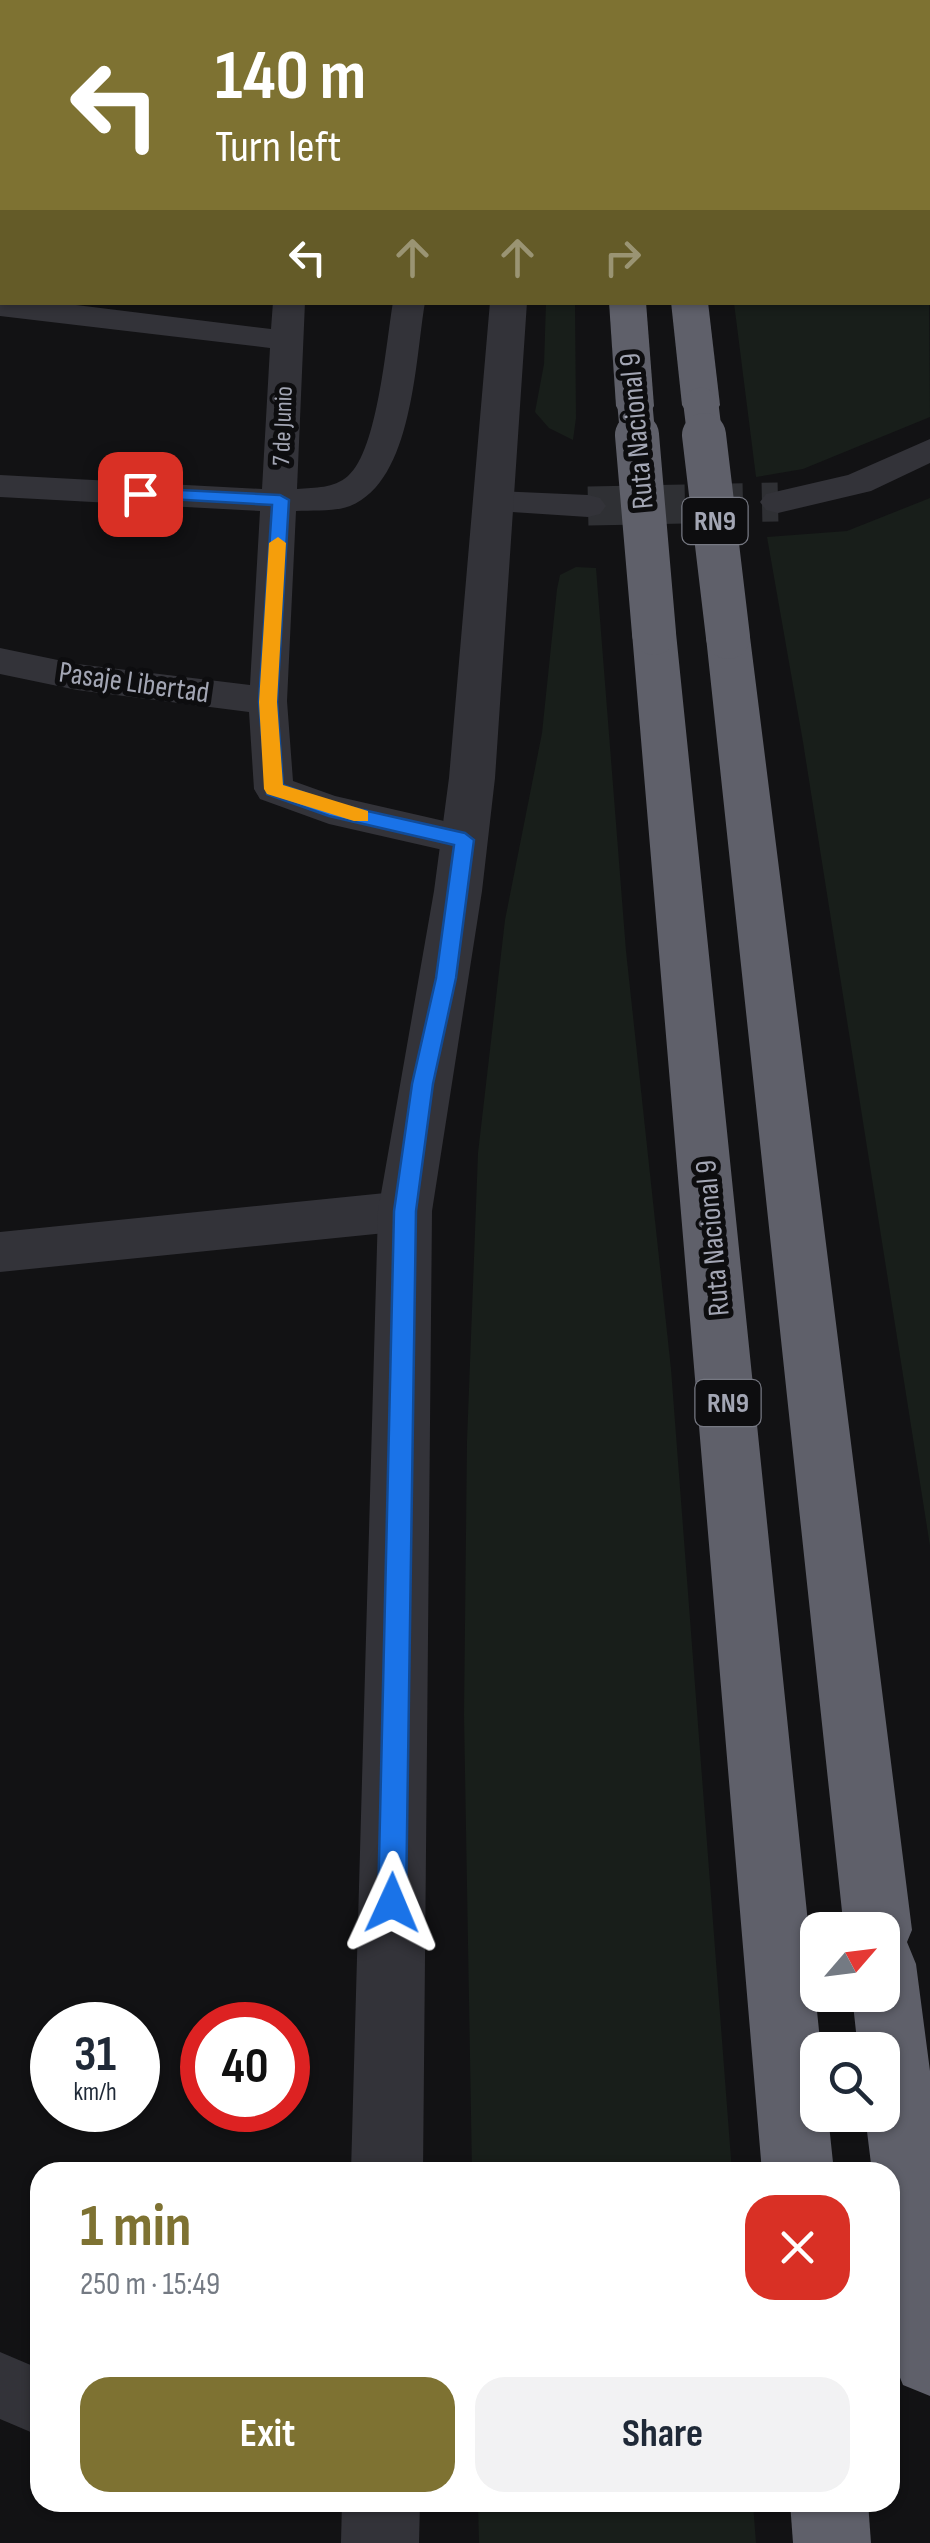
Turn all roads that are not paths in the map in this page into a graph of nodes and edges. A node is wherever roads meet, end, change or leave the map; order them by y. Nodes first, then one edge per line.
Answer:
1 (288, 305) edge
2 (408, 305) edge
3 (509, 305) edge
4 (627, 305) edge
5 (689, 305) edge
6 (0, 306) edge
7 (286, 340) junction
8 (930, 450) edge
9 (0, 486) edge
10 (280, 500) junction
11 (495, 502) junction
12 (778, 502) tunnel mouth
13 (588, 506) tunnel mouth
14 (0, 661) edge
15 (268, 702) junction
16 (465, 840) junction
17 (405, 1211) junction
18 (0, 1252) edge
19 (876, 1912) edge
20 (888, 2012) edge
21 (387, 2162) edge
22 (797, 2162) edge
23 (930, 2358) edge
24 (0, 2385) edge
25 (30, 2398) edge
26 (381, 2512) edge
27 (830, 2512) edge
28 (380, 2543) edge
29 (832, 2543) edge

1 - 7 street, 7 de Junio
2 - 10 street
3 - 11 street
4 - 22 highway, Ruta Nacional 9 / RN9, bridge
5 - 19 highway, RN9, bridge
6 - 7 street
7 - 10 street, 7 de Junio
8 - 12 street
9 - 10 street
10 - 15 street, 7 de Junio
11 - 13 street
11 - 16 street
14 - 15 street, Pasaje Libertad
15 - 16 street, 7 de Junio
16 - 17 street
17 - 18 street
17 - 21 street
20 - 23 highway
24 - 25 street
26 - 28 street
27 - 29 highway

